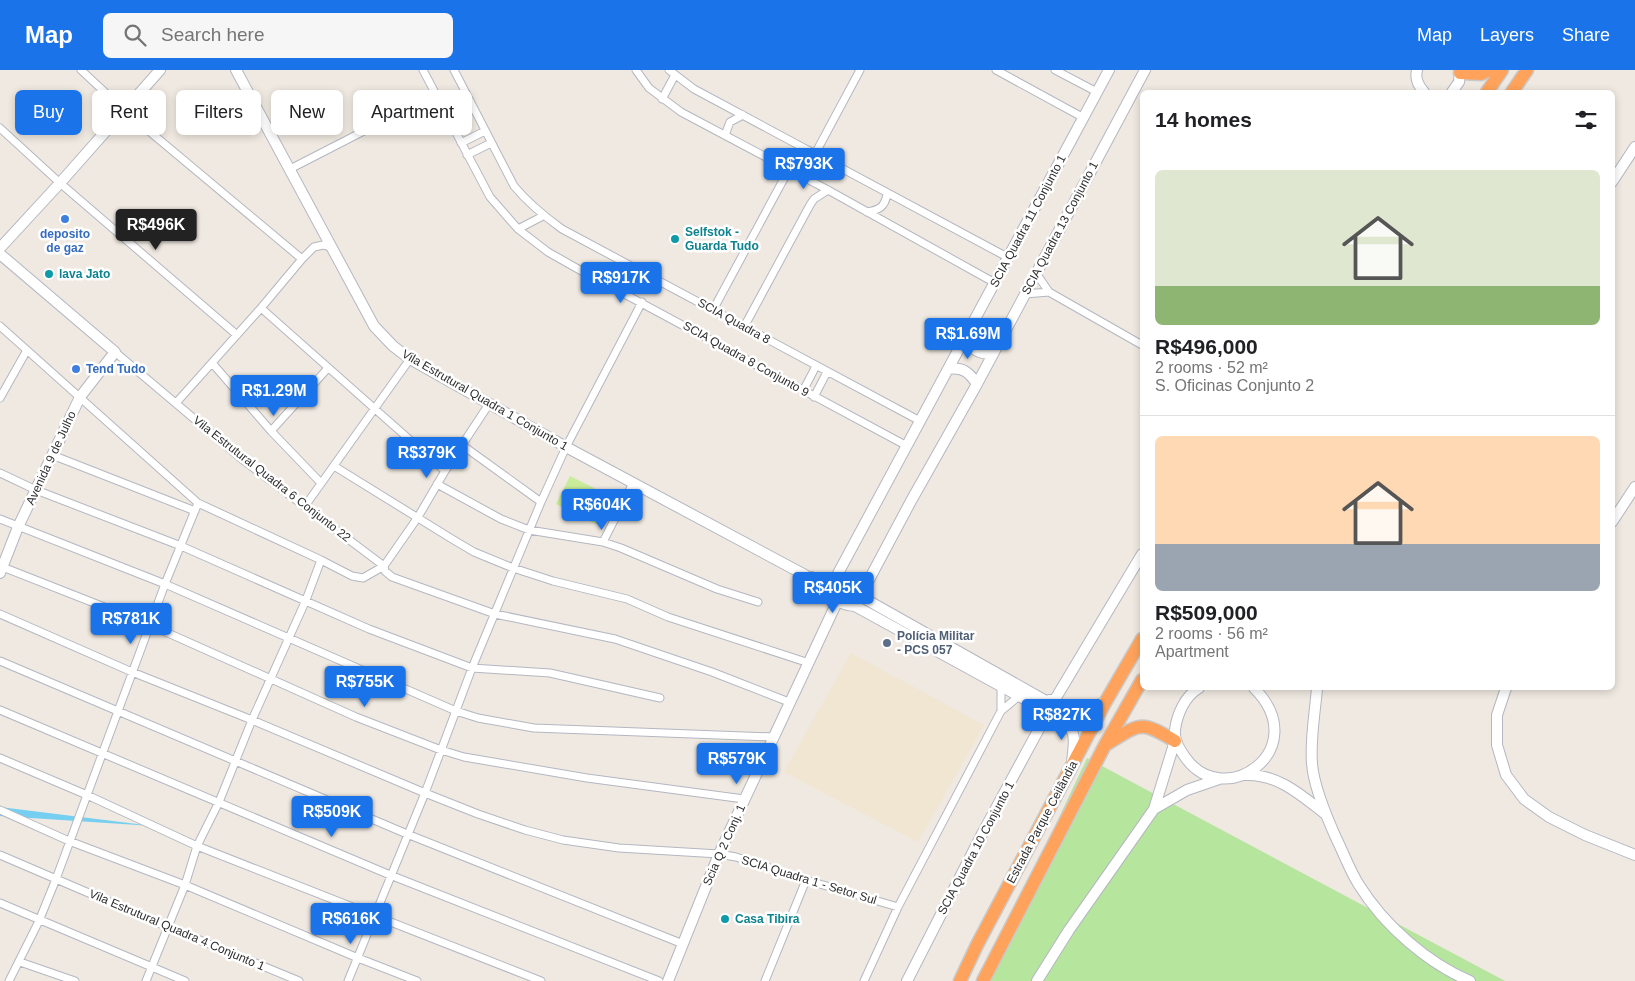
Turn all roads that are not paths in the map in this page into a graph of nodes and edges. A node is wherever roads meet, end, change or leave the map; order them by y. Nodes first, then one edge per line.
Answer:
1 (81, 70) edge
2 (160, 70) edge
3 (236, 70) edge
4 (423, 70) edge
5 (454, 70) edge
6 (636, 70) edge
7 (860, 70) edge
8 (996, 70) edge
9 (1055, 70) edge
10 (1109, 70) edge
11 (1145, 70) edge
12 (1416, 70) edge
13 (1490, 70) edge
14 (1502, 70) edge
15 (1527, 70) edge
16 (1460, 71) edge
17 (672, 73) edge
18 (103, 90) edge
19 (143, 90) edge
20 (434, 90) edge
21 (1422, 90) edge
22 (1454, 90) edge
23 (1488, 90) edge
24 (1513, 90) edge
25 (1097, 92) junction
26 (662, 99) junction
27 (743, 115) junction
28 (1084, 118) junction
29 (0, 128) edge
30 (485, 130) junction
31 (104, 135) edge
32 (155, 135) edge
33 (356, 135) edge
34 (457, 135) edge
35 (725, 135) junction
36 (461, 143) junction
37 (492, 143) junction
38 (801, 147) junction
39 (1635, 147) edge
40 (815, 154) junction
41 (467, 155) junction
42 (290, 169) junction
43 (789, 170) junction
44 (1615, 177) edge
45 (60, 183) junction
46 (828, 190) junction
47 (887, 194) junction
48 (866, 212) junction
49 (543, 216) junction
50 (518, 228) junction
51 (332, 247) junction
52 (0, 248) edge
53 (0, 254) edge
54 (1008, 258) junction
55 (302, 259) junction
56 (1036, 273) junction
57 (995, 283) junction
58 (1049, 292) junction
59 (1025, 294) junction
60 (642, 302) junction
61 (261, 308) junction
62 (714, 310) junction
63 (0, 326) edge
64 (744, 327) junction
65 (237, 335) junction
66 (966, 335) junction
67 (1140, 344) edge
68 (26, 350) junction
69 (115, 352) junction
70 (993, 353) junction
71 (410, 359) junction
72 (213, 364) junction
73 (816, 366) junction
74 (328, 368) junction
75 (948, 369) junction
76 (827, 372) junction
77 (977, 384) junction
78 (803, 391) junction
79 (80, 397) junction
80 (814, 397) junction
81 (0, 398) edge
82 (176, 404) junction
83 (489, 404) junction
84 (374, 409) junction
85 (920, 420) junction
86 (271, 431) junction
87 (462, 446) junction
88 (907, 446) junction
89 (566, 447) junction
90 (52, 455) junction
91 (334, 466) junction
92 (445, 471) junction
93 (0, 473) edge
94 (321, 483) junction
95 (633, 483) junction
96 (437, 484) junction
97 (1635, 487) edge
98 (36, 490) junction
99 (541, 502) junction
100 (198, 503) junction
101 (305, 506) junction
102 (195, 511) junction
103 (418, 517) junction
104 (1615, 517) edge
105 (0, 519) edge
106 (18, 527) junction
107 (529, 530) junction
108 (603, 542) junction
109 (181, 546) junction
110 (1140, 557) edge
111 (321, 560) junction
112 (384, 566) junction
113 (1, 568) edge
114 (513, 568) junction
115 (165, 584) junction
116 (830, 588) junction
117 (306, 600) junction
118 (758, 602) dead end
119 (837, 602) junction
120 (857, 602) junction
121 (0, 614) edge
122 (495, 614) junction
123 (150, 625) junction
124 (289, 638) junction
125 (1140, 642) edge
126 (0, 661) edge
127 (809, 663) junction
128 (472, 668) junction
129 (132, 672) junction
130 (271, 678) junction
131 (1140, 684) edge
132 (1001, 686) junction
133 (1197, 690) edge
134 (1256, 690) edge
135 (1317, 690) edge
136 (1505, 690) edge
137 (1019, 696) junction
138 (660, 698) dead end
139 (1106, 701) junction
140 (789, 702) junction
141 (1050, 708) junction
142 (0, 710) edge
143 (118, 711) junction
144 (456, 711) junction
145 (1001, 711) junction
146 (252, 720) junction
147 (773, 737) junction
148 (1175, 741) junction
149 (1105, 745) junction
150 (441, 750) junction
151 (103, 753) junction
152 (0, 758) edge
153 (234, 762) junction
154 (1072, 767) junction
155 (1245, 775) junction
156 (1219, 779) junction
157 (424, 793) junction
158 (86, 796) junction
159 (744, 799) junction
160 (219, 802) junction
161 (1154, 809) junction
162 (0, 810) edge
163 (1324, 813) junction
164 (407, 834) junction
165 (70, 841) junction
166 (197, 846) junction
167 (719, 854) junction
168 (0, 855) edge
169 (1635, 855) edge
170 (390, 875) junction
171 (56, 879) junction
172 (806, 880) junction
173 (184, 885) junction
174 (0, 903) edge
175 (898, 907) junction
176 (374, 916) junction
177 (39, 921) junction
178 (168, 927) junction
179 (683, 944) junction
180 (358, 958) junction
181 (20, 962) junction
182 (151, 967) junction
183 (69, 980) edge
184 (10, 981) edge
185 (146, 981) edge
186 (185, 981) edge
187 (299, 981) edge
188 (348, 981) edge
189 (417, 981) edge
190 (541, 981) edge
191 (659, 981) edge
192 (668, 981) edge
193 (765, 981) edge
194 (864, 981) edge
195 (907, 981) edge
196 (960, 981) edge
197 (983, 981) edge
198 (1037, 981) edge
199 (1470, 981) edge

1 - 18 street
2 - 19 street
3 - 42 street, Vila Estrutural Quadra 1 Conjunto 1
4 - 20 street, SCIA Quadra 8 Conjunto 9
5 - 30 street, SCIA Quadra 8
6 - 26 street
7 - 40 street
8 - 28 street
9 - 25 street
10 - 25 street, SCIA Quadra 11 Conjunto 1
11 - 56 street, SCIA Quadra 13 Conjunto 1
12 - 21 street
13 - 16 highway
14 - 23 highway
15 - 24 highway
16 - 22 street
17 - 26 street
17 - 27 street
25 - 28 street, SCIA Quadra 11 Conjunto 1
26 - 35 street
27 - 35 street
27 - 38 street
28 - 54 street, SCIA Quadra 11 Conjunto 1
29 - 45 street
30 - 36 street
30 - 37 street, SCIA Quadra 8
31 - 45 street
32 - 55 street
33 - 42 street
34 - 36 street, SCIA Quadra 8 Conjunto 9
35 - 43 street
36 - 41 street, SCIA Quadra 8 Conjunto 9
37 - 41 street
37 - 49 street, SCIA Quadra 8
38 - 40 street
38 - 43 street
39 - 44 street
40 - 47 street
41 - 50 street, SCIA Quadra 8 Conjunto 9
42 - 51 street, Vila Estrutural Quadra 1 Conjunto 1
43 - 46 street
43 - 62 street
45 - 52 street
45 - 65 street
46 - 48 street
46 - 64 street
47 - 48 street
47 - 54 street
48 - 57 street
49 - 50 street
49 - 62 street, SCIA Quadra 8
50 - 60 street, SCIA Quadra 8 Conjunto 9
51 - 55 street
51 - 71 street, Vila Estrutural Quadra 1 Conjunto 1
53 - 69 street
54 - 57 street, SCIA Quadra 11 Conjunto 1
55 - 61 street
56 - 58 street
56 - 59 street, SCIA Quadra 13 Conjunto 1
57 - 66 street, SCIA Quadra 11 Conjunto 1
58 - 59 street
58 - 67 street
59 - 70 street, SCIA Quadra 13 Conjunto 1
60 - 78 street, SCIA Quadra 8 Conjunto 9
60 - 89 street
61 - 65 street
61 - 74 street
62 - 64 street, SCIA Quadra 8
63 - 68 street
64 - 73 street, SCIA Quadra 8
65 - 72 street
66 - 70 street
66 - 75 street, SCIA Quadra 11 Conjunto 1
68 - 79 street
68 - 81 street
69 - 79 street, Avenida 9 de Julho
69 - 82 street, Vila Estrutural Quadra 6 Conjunto 22
70 - 77 street, SCIA Quadra 13 Conjunto 1
71 - 83 street, Vila Estrutural Quadra 1 Conjunto 1
71 - 84 street
72 - 82 street
72 - 86 street
73 - 76 street, SCIA Quadra 8
73 - 78 street
74 - 84 street
74 - 86 street
75 - 77 street
75 - 85 street, SCIA Quadra 11 Conjunto 1
76 - 80 street
76 - 85 street, SCIA Quadra 8
77 - 120 street, SCIA Quadra 13 Conjunto 1
78 - 80 street, SCIA Quadra 8 Conjunto 9
79 - 90 street, Avenida 9 de Julho
79 - 100 street
80 - 88 street, SCIA Quadra 8 Conjunto 9
82 - 101 street, Vila Estrutural Quadra 6 Conjunto 22
83 - 87 street
83 - 89 street, Vila Estrutural Quadra 1 Conjunto 1
84 - 91 street
84 - 92 street
85 - 88 street, SCIA Quadra 11 Conjunto 1
86 - 94 street
87 - 92 street
87 - 99 street
88 - 116 street, SCIA Quadra 11 Conjunto 1
89 - 95 street, Vila Estrutural Quadra 1 Conjunto 1
89 - 99 street
90 - 98 street, Avenida 9 de Julho
90 - 102 street
91 - 94 street
91 - 103 street
92 - 96 street
93 - 98 street
94 - 101 street
95 - 108 street
95 - 116 street, Vila Estrutural Quadra 1 Conjunto 1
96 - 103 street
96 - 107 street
97 - 104 street
98 - 106 street, Avenida 9 de Julho
98 - 109 street
99 - 107 street
100 - 102 street
100 - 111 street
101 - 112 street, Vila Estrutural Quadra 6 Conjunto 22
102 - 109 street
103 - 112 street
103 - 114 street
105 - 106 street
106 - 113 street, Avenida 9 de Julho
106 - 115 street
107 - 108 street
107 - 114 street
108 - 118 street
109 - 115 street
109 - 117 street
110 - 141 street, SCIA Quadra 10 Conjunto 1
111 - 112 street
111 - 117 street
112 - 122 street, Vila Estrutural Quadra 6 Conjunto 22
113 - 123 street
114 - 122 street
114 - 127 street
115 - 123 street
115 - 124 street
116 - 119 street
116 - 120 street, Vila Estrutural Quadra 1 Conjunto 1
117 - 124 street
117 - 128 street
119 - 120 street
119 - 127 street, Scia Q 2 Conj. 1
120 - 132 street
120 - 141 street
121 - 129 street, SCIA Quadra 1 - Setor Sul
122 - 128 street
122 - 140 street, Vila Estrutural Quadra 6 Conjunto 22
123 - 129 street
123 - 130 street
124 - 130 street
124 - 144 street
125 - 139 highway, Estrada Parque Ceilândia
126 - 143 street
127 - 140 street, Scia Q 2 Conj. 1
128 - 138 street
128 - 144 street
129 - 143 street
129 - 146 street, SCIA Quadra 1 - Setor Sul
130 - 146 street
130 - 150 street
131 - 149 highway, Estrada Parque Ceilândia
132 - 137 street
132 - 145 street
133 - 148 street
134 - 155 street
135 - 163 street
136 - 169 street
137 - 141 street
137 - 145 street
139 - 141 street
139 - 154 highway, Estrada Parque Ceilândia
140 - 147 street, Scia Q 2 Conj. 1
141 - 154 street
141 - 195 street, SCIA Quadra 10 Conjunto 1
142 - 151 street
143 - 151 street
143 - 153 street
144 - 147 street
144 - 150 street
145 - 175 street
146 - 153 street
146 - 157 street, SCIA Quadra 1 - Setor Sul
147 - 159 street, Scia Q 2 Conj. 1
148 - 149 highway
148 - 156 street
148 - 161 street
149 - 197 highway, Estrada Parque Ceilândia
150 - 157 street
150 - 159 street
151 - 158 street
151 - 160 street
152 - 158 street
153 - 160 street
153 - 164 street
154 - 196 highway, Estrada Parque Ceilândia
155 - 156 street
155 - 163 street
156 - 161 street
157 - 164 street
157 - 167 street, SCIA Quadra 1 - Setor Sul
158 - 165 street
158 - 166 street
159 - 167 street, Scia Q 2 Conj. 1
160 - 166 street
160 - 170 street
161 - 198 street
162 - 165 street
163 - 199 street
164 - 170 street
164 - 179 street
165 - 171 street
165 - 173 street
166 - 173 street
166 - 176 street
167 - 172 street, SCIA Quadra 1 - Setor Sul
167 - 179 street, Scia Q 2 Conj. 1
168 - 171 street, Vila Estrutural Quadra 4 Conjunto 1
170 - 176 street
170 - 191 street
171 - 177 street
171 - 178 street, Vila Estrutural Quadra 4 Conjunto 1
172 - 175 street, SCIA Quadra 1 - Setor Sul
172 - 193 street
173 - 178 street
173 - 180 street
174 - 177 street
175 - 194 street
176 - 180 street
176 - 190 street
177 - 181 street
177 - 182 street
178 - 182 street
178 - 187 street, Vila Estrutural Quadra 4 Conjunto 1
179 - 192 street, Scia Q 2 Conj. 1
180 - 188 street
180 - 189 street
181 - 183 street
181 - 184 street
182 - 185 street
182 - 186 street

